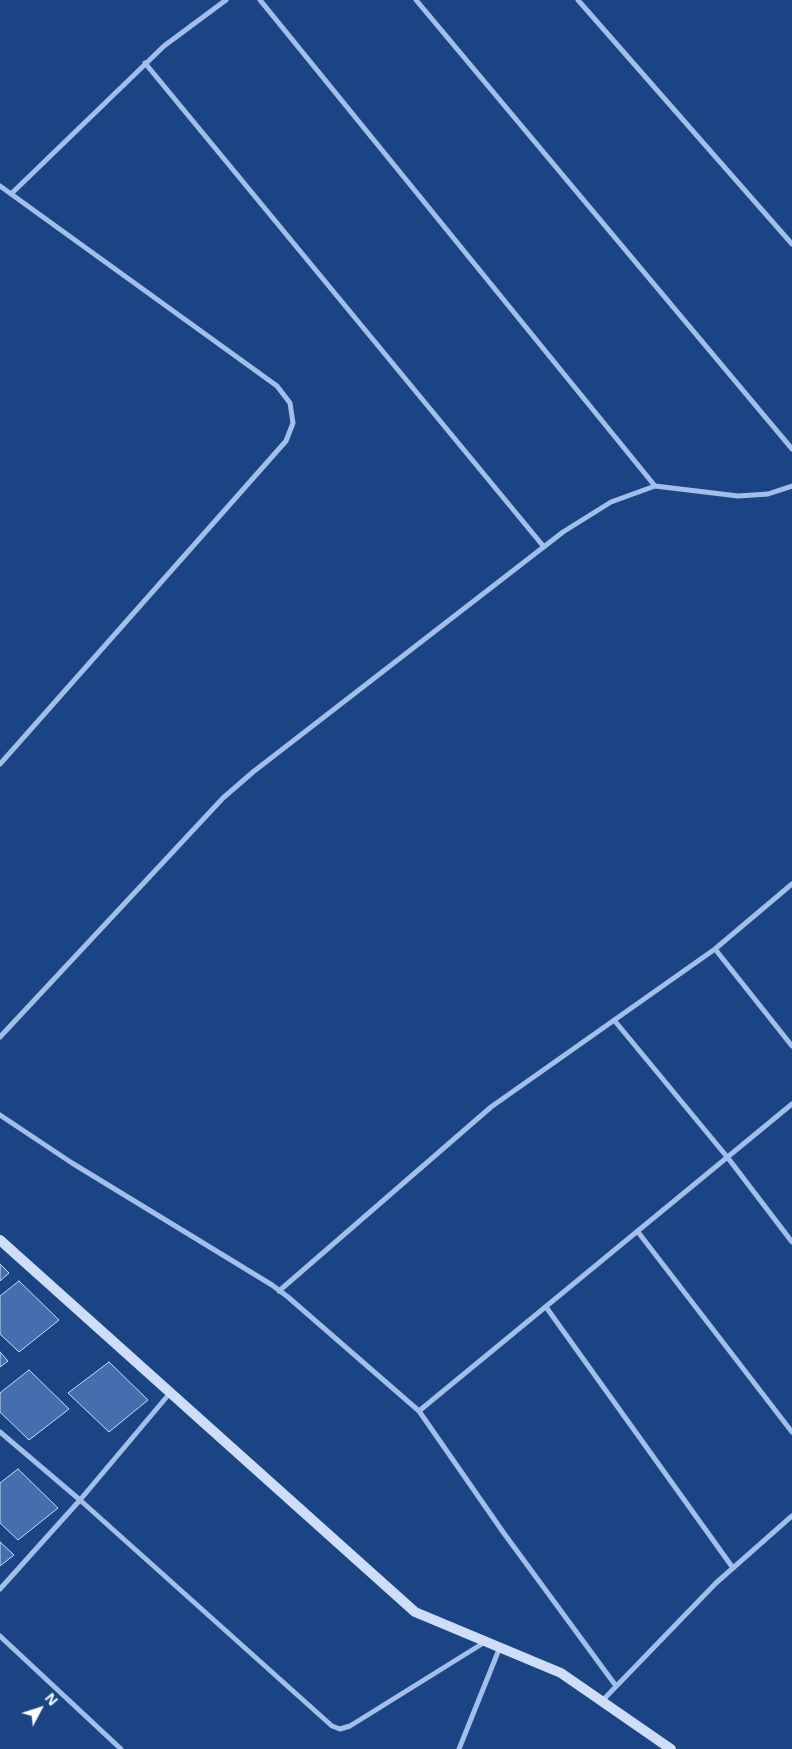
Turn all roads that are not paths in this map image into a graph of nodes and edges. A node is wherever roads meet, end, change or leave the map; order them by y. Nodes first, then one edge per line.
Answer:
1 (226, 0) edge
2 (260, 0) edge
3 (416, 0) edge
4 (578, 0) edge
5 (146, 64) junction
6 (0, 186) edge
7 (11, 194) junction
8 (792, 244) edge
9 (792, 448) edge
10 (656, 486) junction
11 (792, 486) edge
12 (544, 547) junction
13 (0, 764) edge
14 (792, 884) edge
15 (715, 949) junction
16 (614, 1020) junction
17 (0, 1037) edge
18 (792, 1046) edge
19 (792, 1104) edge
20 (0, 1115) edge
21 (728, 1158) junction
22 (638, 1232) junction
23 (0, 1240) edge
24 (792, 1242) edge
25 (279, 1291) junction
26 (546, 1307) junction
27 (170, 1393) junction
28 (419, 1411) junction
29 (0, 1432) edge
30 (792, 1432) edge
31 (80, 1500) junction
32 (792, 1516) edge
33 (733, 1568) junction
34 (0, 1589) edge
35 (0, 1636) edge
36 (485, 1641) junction
37 (500, 1647) junction
38 (616, 1686) junction
39 (601, 1701) junction
40 (121, 1749) edge
41 (460, 1749) edge
42 (671, 1749) edge

1 - 5 street
2 - 10 street
3 - 9 street
4 - 8 street
5 - 7 street
5 - 12 street
6 - 7 street
7 - 13 street
10 - 11 street
10 - 12 street
12 - 17 street
14 - 15 street
15 - 16 street
15 - 18 street
16 - 21 street
16 - 25 street
19 - 21 street
20 - 25 street
21 - 22 street
21 - 24 street
22 - 26 street
22 - 30 street
23 - 27 street
25 - 28 street
26 - 28 street
26 - 33 street
27 - 31 street
27 - 36 street
28 - 38 street
29 - 31 street
31 - 34 street
31 - 36 street
32 - 33 street
33 - 38 street
35 - 40 street
36 - 37 street
37 - 39 street
37 - 41 street
38 - 39 street
39 - 42 street

